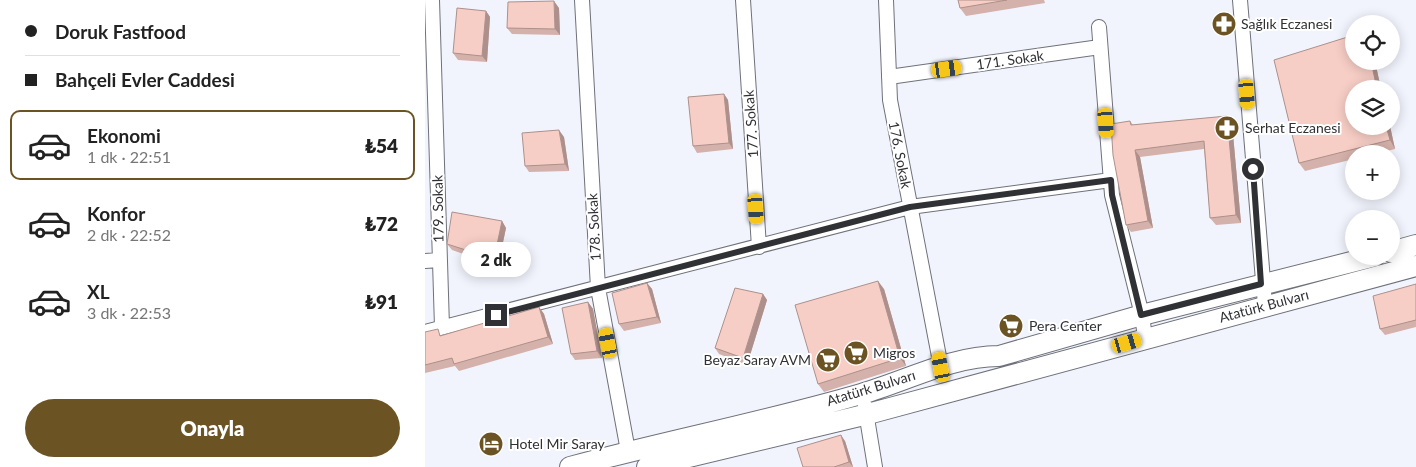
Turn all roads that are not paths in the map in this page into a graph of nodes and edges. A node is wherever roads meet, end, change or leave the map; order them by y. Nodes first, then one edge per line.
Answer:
1 (432, 0) edge
2 (582, 0) edge
3 (743, 0) edge
4 (886, 0) edge
5 (1240, 0) edge
6 (1099, 27) dead end
7 (1101, 47) junction
8 (889, 77) junction
9 (1111, 180) junction
10 (910, 207) junction
11 (1416, 245) edge
12 (759, 247) junction
13 (1400, 249) edge
14 (439, 260) junction
15 (425, 262) edge
16 (1345, 263) edge
17 (1416, 266) edge
18 (1261, 284) junction
19 (597, 288) junction
20 (1265, 305) junction
21 (1141, 315) junction
22 (442, 328) junction
23 (425, 332) edge
24 (1145, 338) junction
25 (941, 367) junction
26 (860, 394) junction
27 (868, 414) junction
28 (628, 452) junction
29 (570, 467) edge
30 (647, 467) edge
31 (875, 467) edge

1 - 14 street, 179. Sokak
2 - 19 street, 178. Sokak
3 - 12 street, 177. Sokak
4 - 8 street, 176. Sokak
5 - 18 street
6 - 7 street
7 - 8 street, 171. Sokak
7 - 9 street
8 - 10 street, 176. Sokak
9 - 10 street
9 - 21 street
10 - 12 street
10 - 25 street, 176. Sokak
11 - 13 main road
12 - 19 street
14 - 15 street
14 - 22 street, 179. Sokak
16 - 18 main road, Atatürk Bulvarı
17 - 20 main road, Atatürk Bulvarı
18 - 20 street
18 - 21 main road, Atatürk Bulvarı
19 - 22 street
19 - 28 street, 178. Sokak
20 - 24 main road, Atatürk Bulvarı
21 - 24 street
21 - 25 main road, Atatürk Bulvarı
22 - 23 street
24 - 27 main road, Atatürk Bulvarı
25 - 26 main road, Atatürk Bulvarı
26 - 27 street
26 - 28 main road, Atatürk Bulvarı
27 - 30 main road, Atatürk Bulvarı
27 - 31 street
28 - 29 main road, Atatürk Bulvarı

